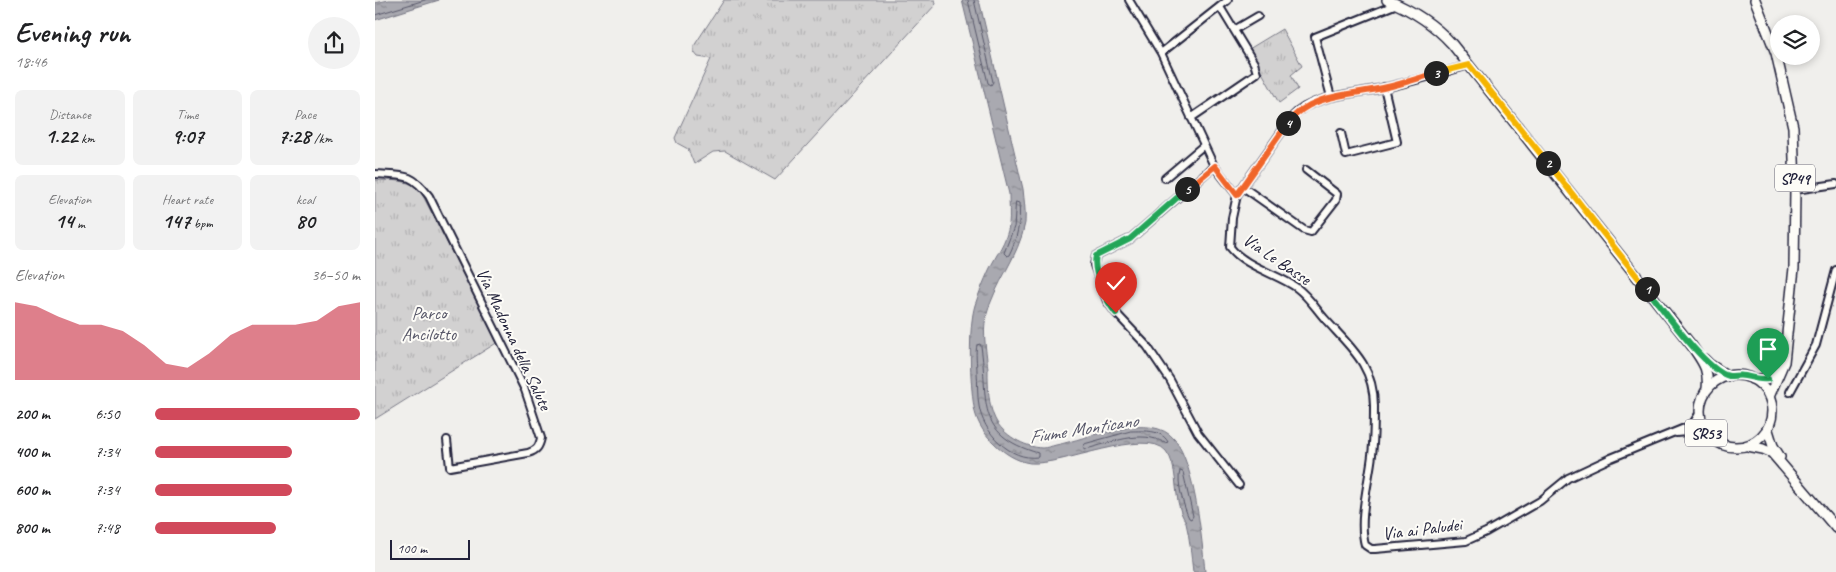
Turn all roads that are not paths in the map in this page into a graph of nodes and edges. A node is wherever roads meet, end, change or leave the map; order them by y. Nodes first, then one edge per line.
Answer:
1 (1129, 0) edge
2 (1228, 0) edge
3 (1387, 0) edge
4 (1755, 0) edge
5 (1397, 4) junction
6 (1220, 7) junction
7 (1258, 16) dead end
8 (1234, 30) junction
9 (1161, 53) junction
10 (1469, 65) junction
11 (1384, 88) junction
12 (1331, 97) junction
13 (1191, 118) junction
14 (1341, 133) dead end
15 (1204, 145) junction
16 (1215, 166) junction
17 (1307, 170) dead end
18 (375, 174) edge
19 (1165, 178) dead end
20 (1836, 184) edge
21 (1243, 187) junction
22 (1795, 190) junction
23 (1237, 195) junction
24 (1836, 270) edge
25 (1320, 314) joint
26 (1692, 346) junction
27 (1784, 362) junction
28 (1728, 376) junction
29 (1752, 379) junction
30 (1707, 389) junction
31 (1790, 392) dead end
32 (1769, 397) junction
33 (1699, 414) junction
34 (1767, 430) junction
35 (1673, 433) junction
36 (447, 440) dead end
37 (1713, 440) junction
38 (1748, 446) junction
39 (1785, 466) junction
40 (1239, 485) dead end
41 (1836, 528) edge

1 - 9 street
2 - 6 street
3 - 5 main road, SR53
4 - 22 main road, SP49
5 - 10 main road, SR53
5 - 12 street
6 - 8 street
6 - 9 street
7 - 8 street
8 - 13 street
9 - 13 street
10 - 11 street, Via Le Basse
10 - 26 main road, SR53
11 - 12 street, Via Le Basse
11 - 14 street
12 - 21 street, Via Le Basse
13 - 15 street
15 - 16 street
15 - 19 street
16 - 23 street
16 - 40 street
17 - 21 street
18 - 36 street, Via Madonna della Salute
20 - 22 street
21 - 23 street, Via Le Basse
22 - 27 main road, SP49
23 - 25 street, Via Le Basse
24 - 31 street
25 - 35 street, Via ai Paludei
26 - 28 main road, SR53
26 - 30 main road, SR53
27 - 29 main road
27 - 32 main road, SP49
28 - 29 main road, SR53
28 - 30 main road
29 - 32 main road
30 - 33 main road, SR53
32 - 34 main road
33 - 35 street, Via ai Paludei
33 - 37 main road, SR53
34 - 38 main road, SR53
34 - 39 main road, SR53
35 - 37 street
37 - 38 main road, SR53
38 - 39 main road, SR53
39 - 41 main road, SR53

